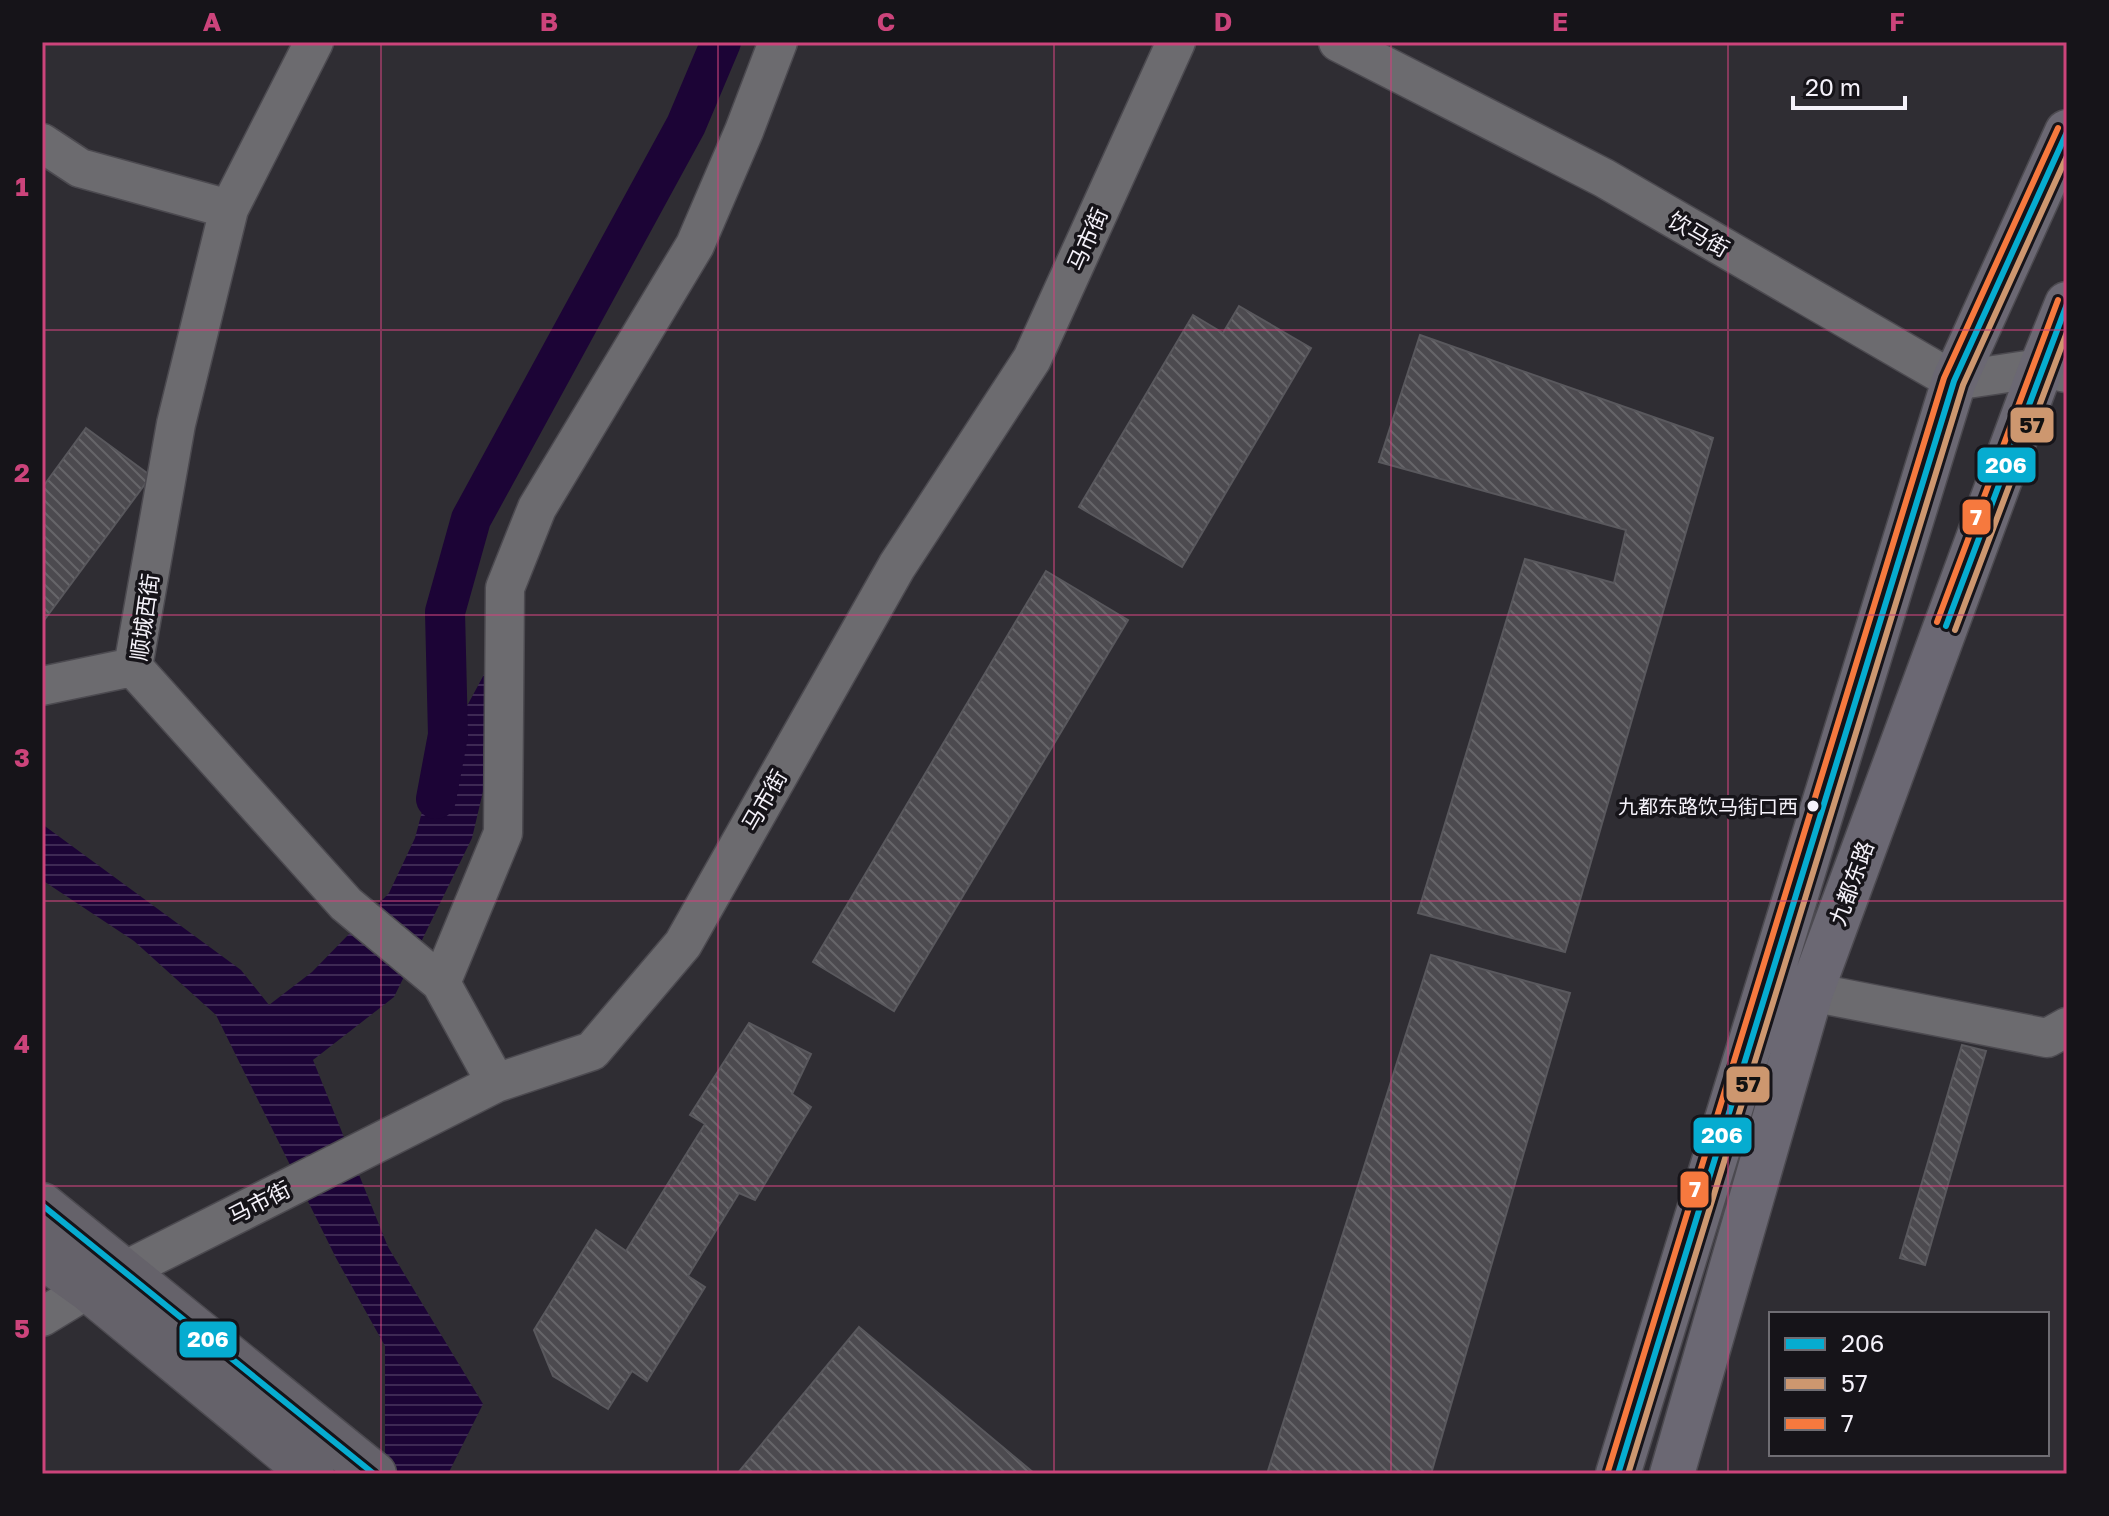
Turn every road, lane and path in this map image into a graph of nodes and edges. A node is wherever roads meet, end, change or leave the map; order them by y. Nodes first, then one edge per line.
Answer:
1 (314, 42) edge
2 (778, 42) edge
3 (1176, 42) edge
4 (1338, 42) edge
5 (2067, 132) edge
6 (42, 143) edge
7 (229, 209) junction
8 (2067, 304) edge
9 (2054, 370) edge
10 (1954, 381) junction
11 (133, 667) junction
12 (42, 686) edge
13 (441, 983) junction
14 (1811, 992) junction
15 (2067, 1027) edge
16 (496, 1083) junction
17 (42, 1205) edge
18 (42, 1256) edge
19 (107, 1280) junction
20 (42, 1317) edge
21 (371, 1471) edge
22 (312, 1474) edge
23 (1618, 1474) edge
24 (1672, 1474) edge

1 - 7 street, 顺城西街
2 - 13 street
3 - 16 street, 马市街
4 - 10 street, 饮马街
5 - 10 highway
6 - 7 street
7 - 11 street, 顺城西街
8 - 9 highway, 九都东路
9 - 10 street
9 - 14 highway, 九都东路
10 - 23 highway
11 - 12 street
11 - 13 street, 顺城西街
13 - 16 street, 顺城西街
14 - 15 street
14 - 24 highway, 九都东路
16 - 19 street, 马市街
17 - 19 main road
18 - 19 main road
19 - 20 street, 马市街
19 - 21 main road
19 - 22 main road

